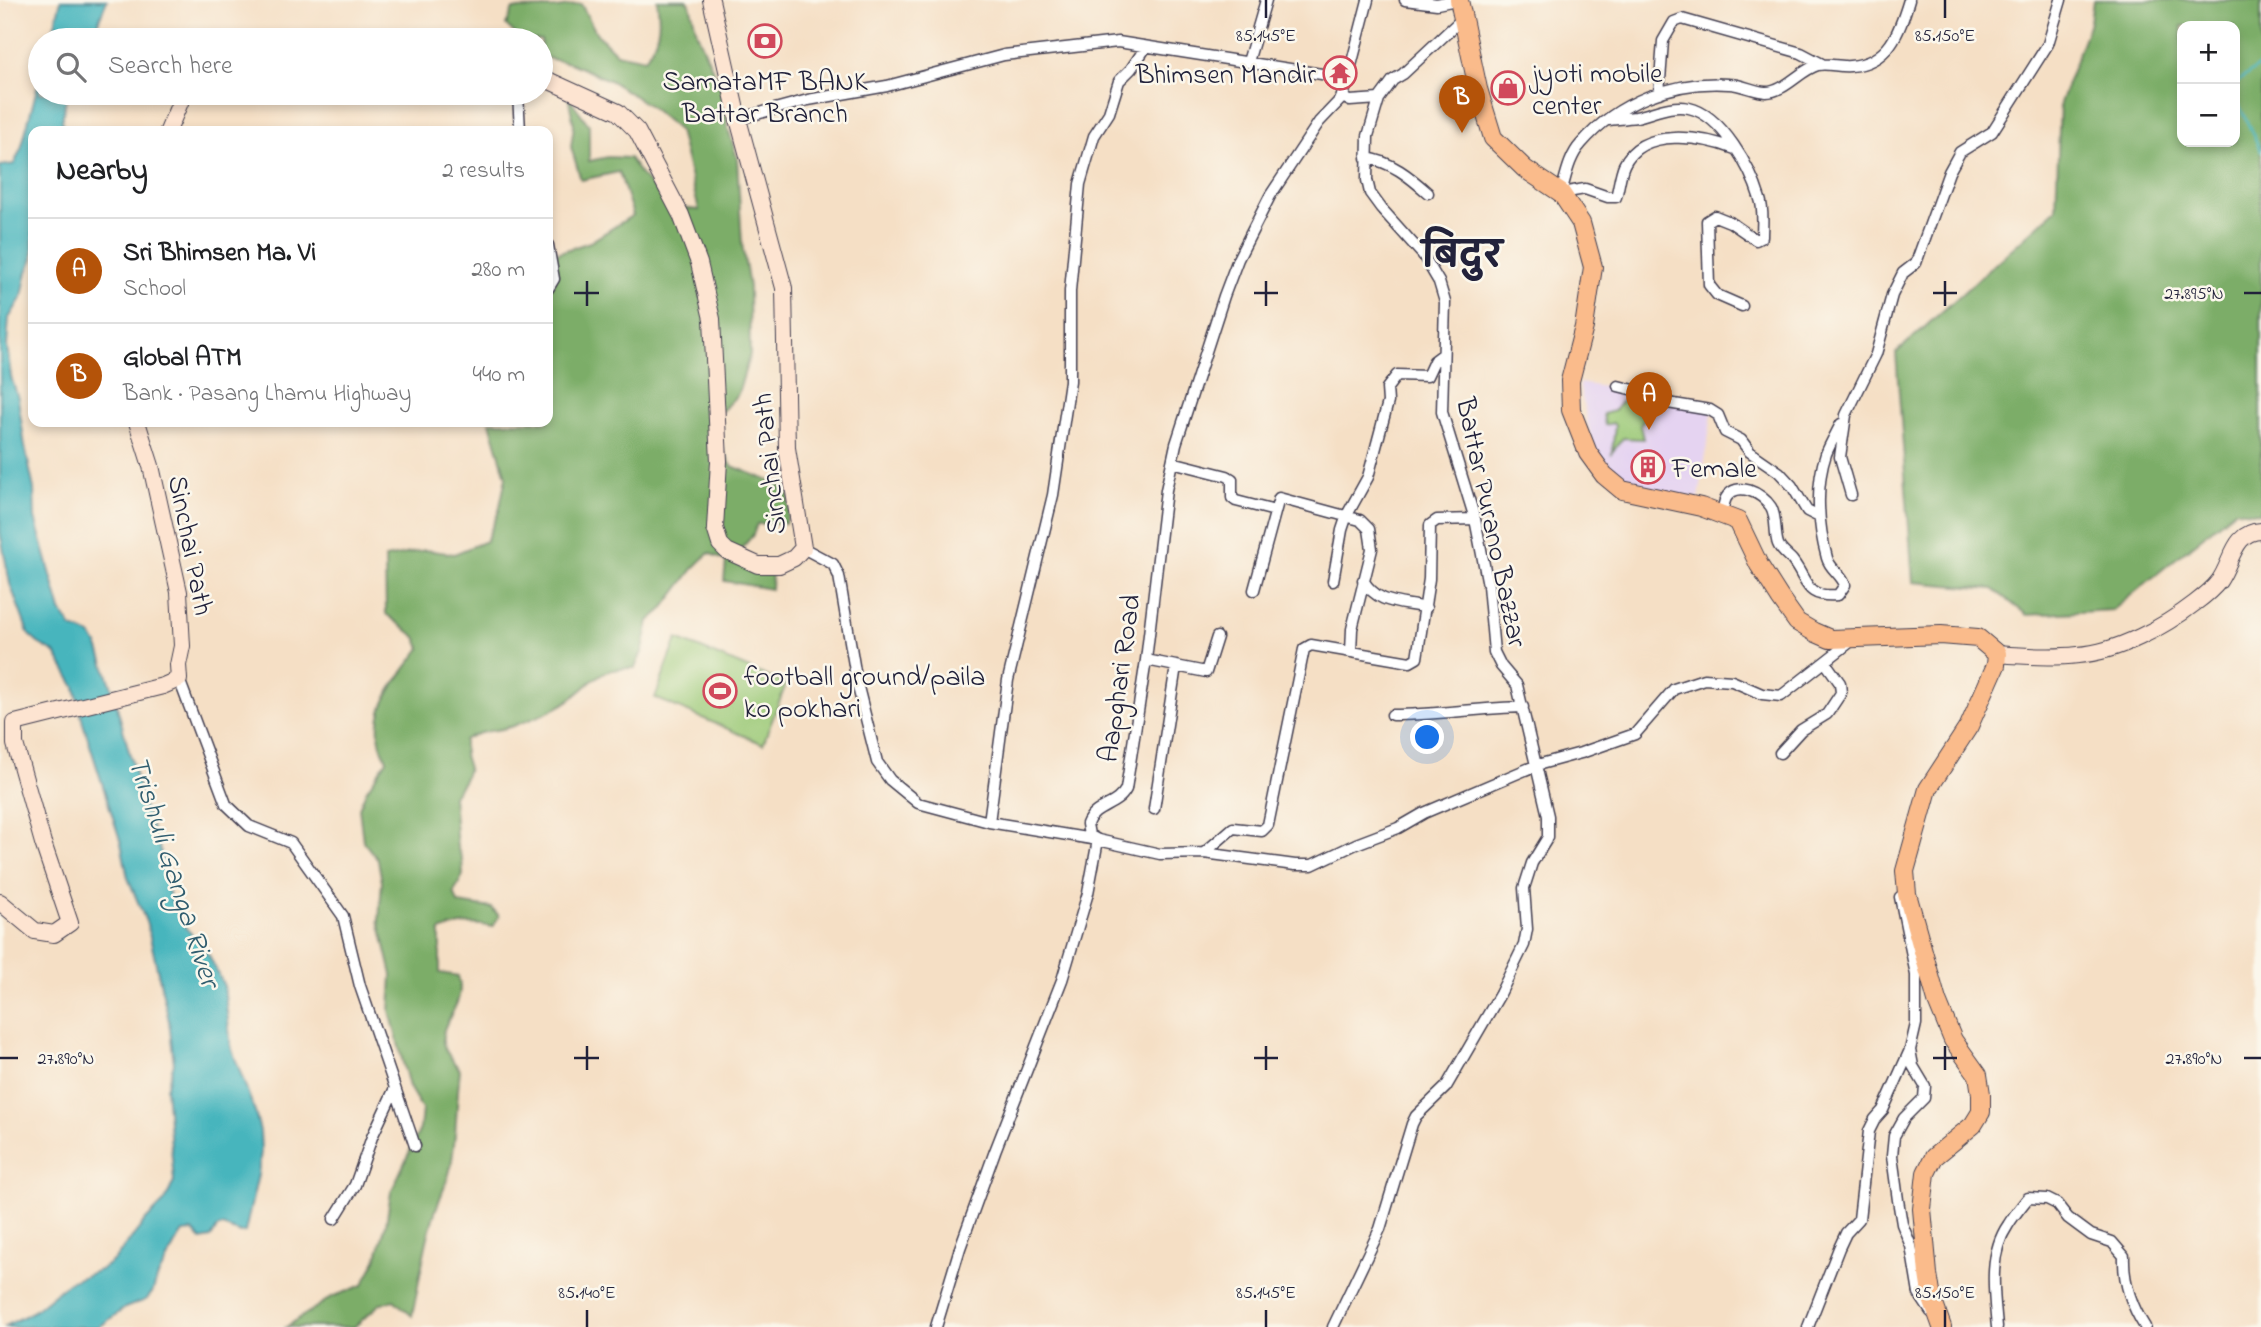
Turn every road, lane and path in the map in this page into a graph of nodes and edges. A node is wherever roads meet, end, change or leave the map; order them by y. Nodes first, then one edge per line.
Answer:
1 (711, 0) edge
2 (1266, 0) edge
3 (1368, 0) edge
4 (1405, 0) edge
5 (1909, 0) edge
6 (2061, 0) edge
7 (1459, 6) edge
8 (1146, 47) junction
9 (1248, 62) junction
10 (1822, 64) junction
11 (1347, 78) junction
12 (553, 83) edge
13 (1659, 93) junction
14 (1379, 99) junction
15 (179, 105) edge
16 (519, 105) edge
17 (738, 119) junction
18 (1606, 120) junction
19 (170, 126) edge
20 (520, 126) edge
21 (1735, 149) junction
22 (1366, 158) junction
23 (1428, 193) dead end
24 (1561, 193) junction
25 (1742, 306) dead end
26 (1442, 355) junction
27 (1618, 386) dead end
28 (1846, 415) junction
29 (139, 427) edge
30 (1172, 461) junction
31 (1851, 495) dead end
32 (1275, 511) junction
33 (1721, 513) junction
34 (1346, 515) junction
35 (1819, 517) junction
36 (1475, 519) junction
37 (2261, 531) edge
38 (803, 548) junction
39 (1363, 580) junction
40 (1333, 581) dead end
41 (1254, 590) dead end
42 (1426, 608) junction
43 (1217, 636) dead end
44 (1855, 638) junction
45 (1351, 652) junction
46 (1997, 654) junction
47 (1146, 660) junction
48 (1825, 662) junction
49 (1177, 666) junction
50 (179, 679) junction
51 (1523, 707) junction
52 (1392, 715) dead end
53 (1780, 753) dead end
54 (1537, 765) junction
55 (1154, 810) dead end
56 (989, 822) junction
57 (1098, 840) junction
58 (1204, 853) junction
59 (1905, 871) junction
60 (0, 902) edge
61 (1910, 1049) junction
62 (395, 1088) junction
63 (415, 1146) dead end
64 (334, 1219) dead end
65 (1943, 1326) edge
66 (936, 1327) edge
67 (1333, 1327) edge
68 (1808, 1327) edge
69 (1997, 1327) edge
70 (2145, 1327) edge

1 - 17 street, Sinchai Path
2 - 9 street
3 - 11 street, Aapghari Road
4 - 7 street
5 - 10 street
6 - 28 street
7 - 14 street, Battar Purano Bazzar
7 - 24 main road
8 - 9 street
8 - 17 street
8 - 56 street
9 - 11 street
10 - 13 street
10 - 13 street
11 - 14 street
11 - 30 street, Aapghari Road
12 - 38 street, Sinchai Path
13 - 18 street
14 - 22 street, Battar Purano Bazzar
15 - 19 street
16 - 20 street
17 - 38 street, Sinchai Path
18 - 21 street
18 - 24 street
21 - 24 street
21 - 25 street
22 - 23 street
22 - 26 street, Battar Purano Bazzar
24 - 33 main road
26 - 34 street
26 - 36 street, Battar Purano Bazzar
27 - 35 street
28 - 31 street
28 - 35 street
29 - 50 street, Sinchai Path
30 - 32 street
30 - 47 street, Aapghari Road
32 - 34 street
32 - 41 street
33 - 35 street
33 - 44 main road
34 - 39 street
34 - 40 street
36 - 42 street
36 - 51 street, Battar Purano Bazzar
37 - 46 street
38 - 56 street
39 - 42 street
39 - 45 street
42 - 45 street
43 - 49 street
44 - 46 main road
44 - 48 street
45 - 58 street
46 - 59 main road
47 - 49 street
47 - 57 street, Aapghari Road
48 - 53 street
48 - 54 street
49 - 55 street
50 - 60 street
50 - 62 street
51 - 52 street
51 - 54 street, Battar Purano Bazzar
54 - 58 street
54 - 67 street, Battar Purano Bazzar
56 - 57 street
57 - 58 street
57 - 66 street
59 - 61 street
59 - 65 main road
61 - 65 street
61 - 68 street
62 - 63 street
62 - 64 street
69 - 70 street

